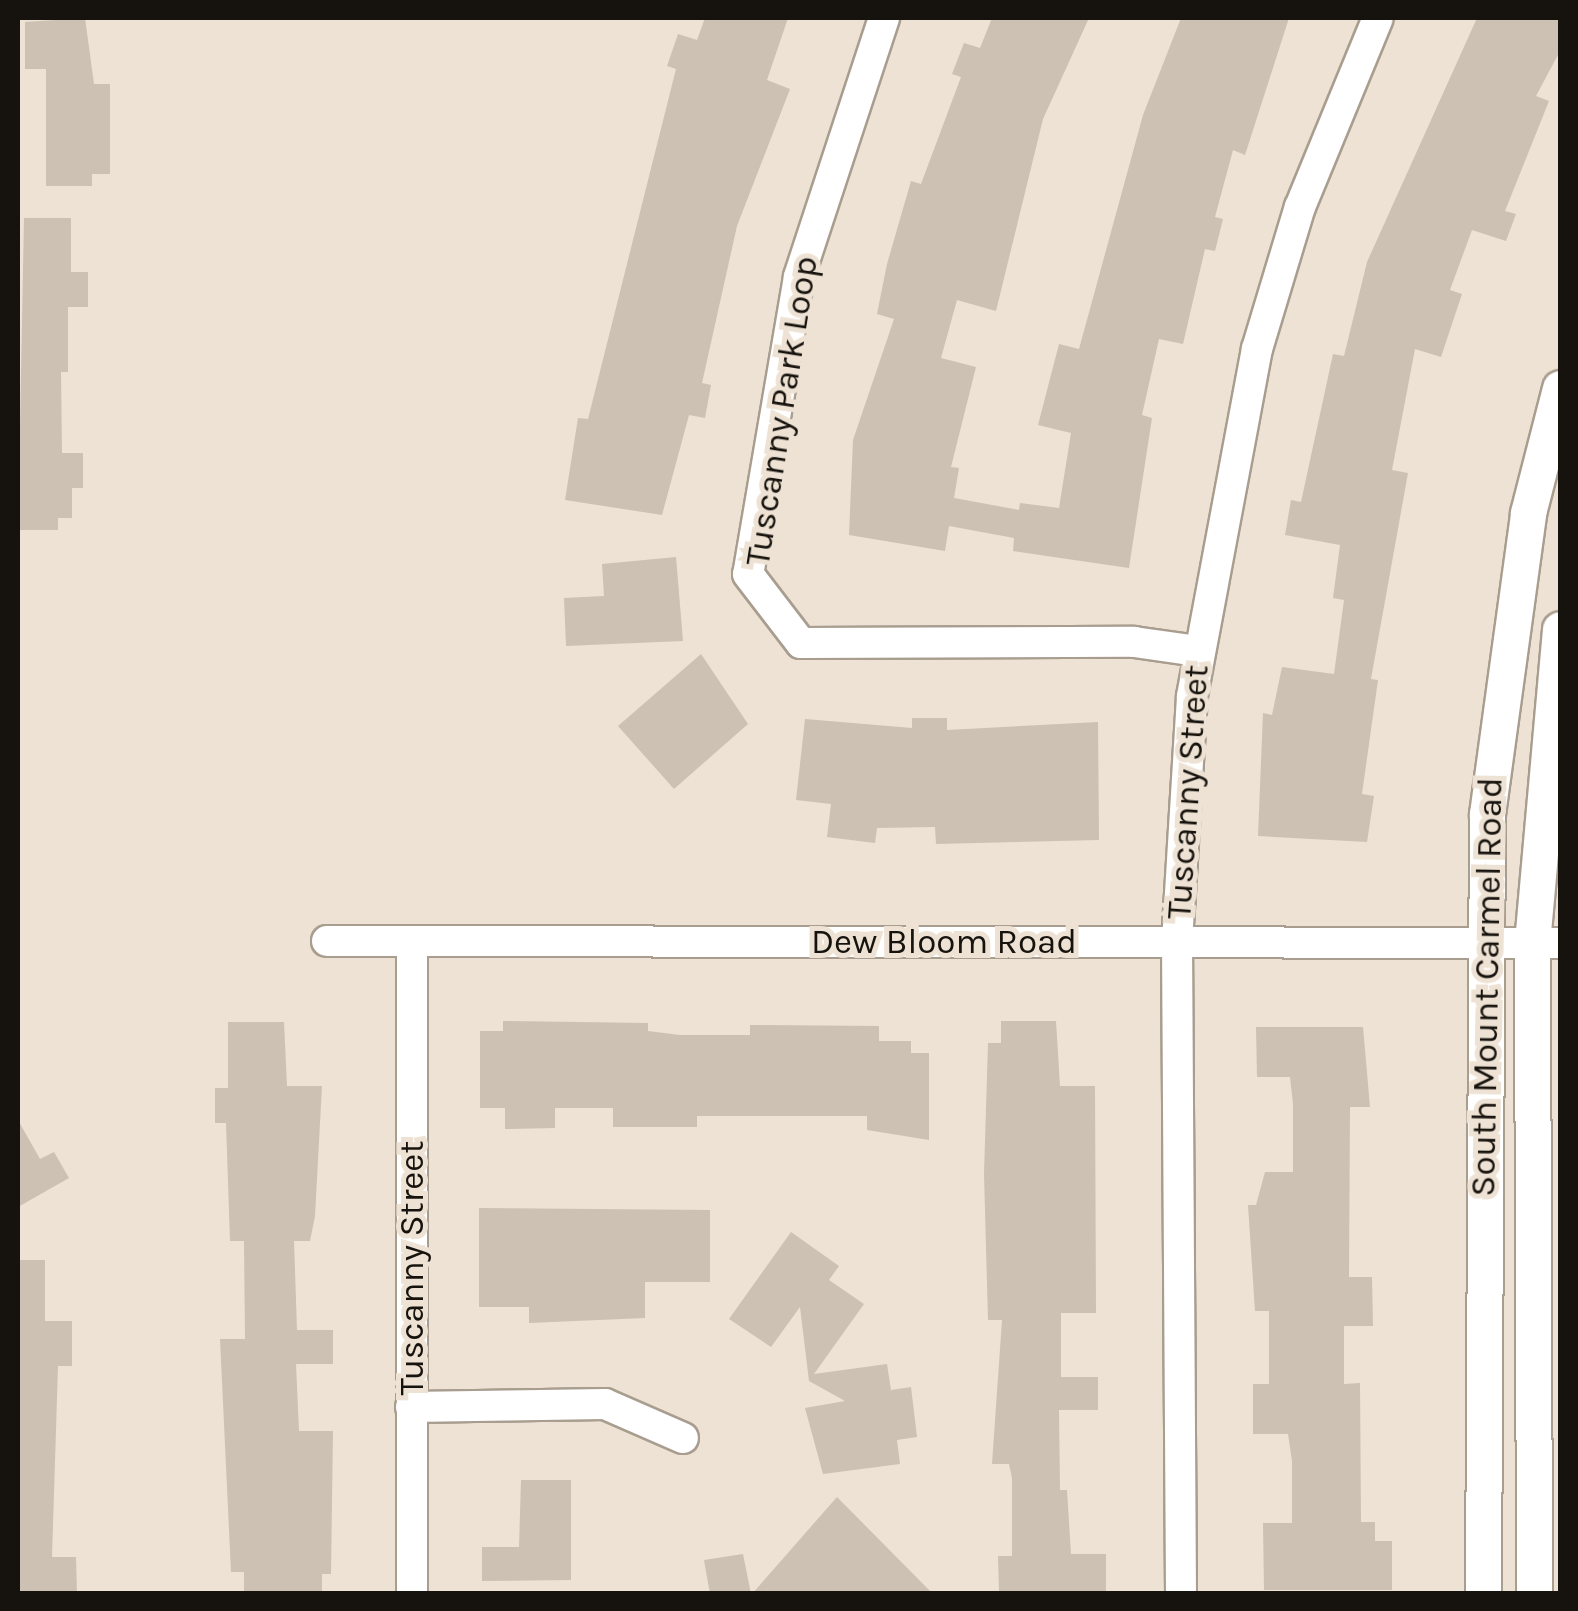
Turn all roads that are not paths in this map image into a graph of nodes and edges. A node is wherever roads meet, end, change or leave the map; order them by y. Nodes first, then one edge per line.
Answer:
1 (884, 18) edge
2 (1378, 18) edge
3 (1560, 388) edge
4 (1560, 629) edge
5 (1198, 651) junction
6 (327, 941) dead end
7 (1177, 942) junction
8 (1482, 942) junction
9 (412, 943) junction
10 (1546, 943) edge
11 (412, 1406) junction
12 (683, 1438) dead end
13 (412, 1594) edge
14 (1181, 1594) edge
15 (1483, 1594) edge
16 (1534, 1594) edge

1 - 5 street, Tuscanny Park Loop
2 - 5 street, Tuscanny Street
3 - 8 street, South Mount Carmel Road
4 - 10 street, South Mount Carmel Road
5 - 7 street, Tuscanny Street
6 - 9 street, Dew Bloom Road
7 - 8 street, Dew Bloom Road
7 - 9 street, Dew Bloom Road
7 - 14 street, Tuscanny Street
8 - 10 street, Dew Bloom Road
8 - 15 street, South Mount Carmel Road
9 - 11 street, Tuscanny Street
10 - 16 street, South Mount Carmel Road
11 - 12 street
11 - 13 street, Tuscanny Street

